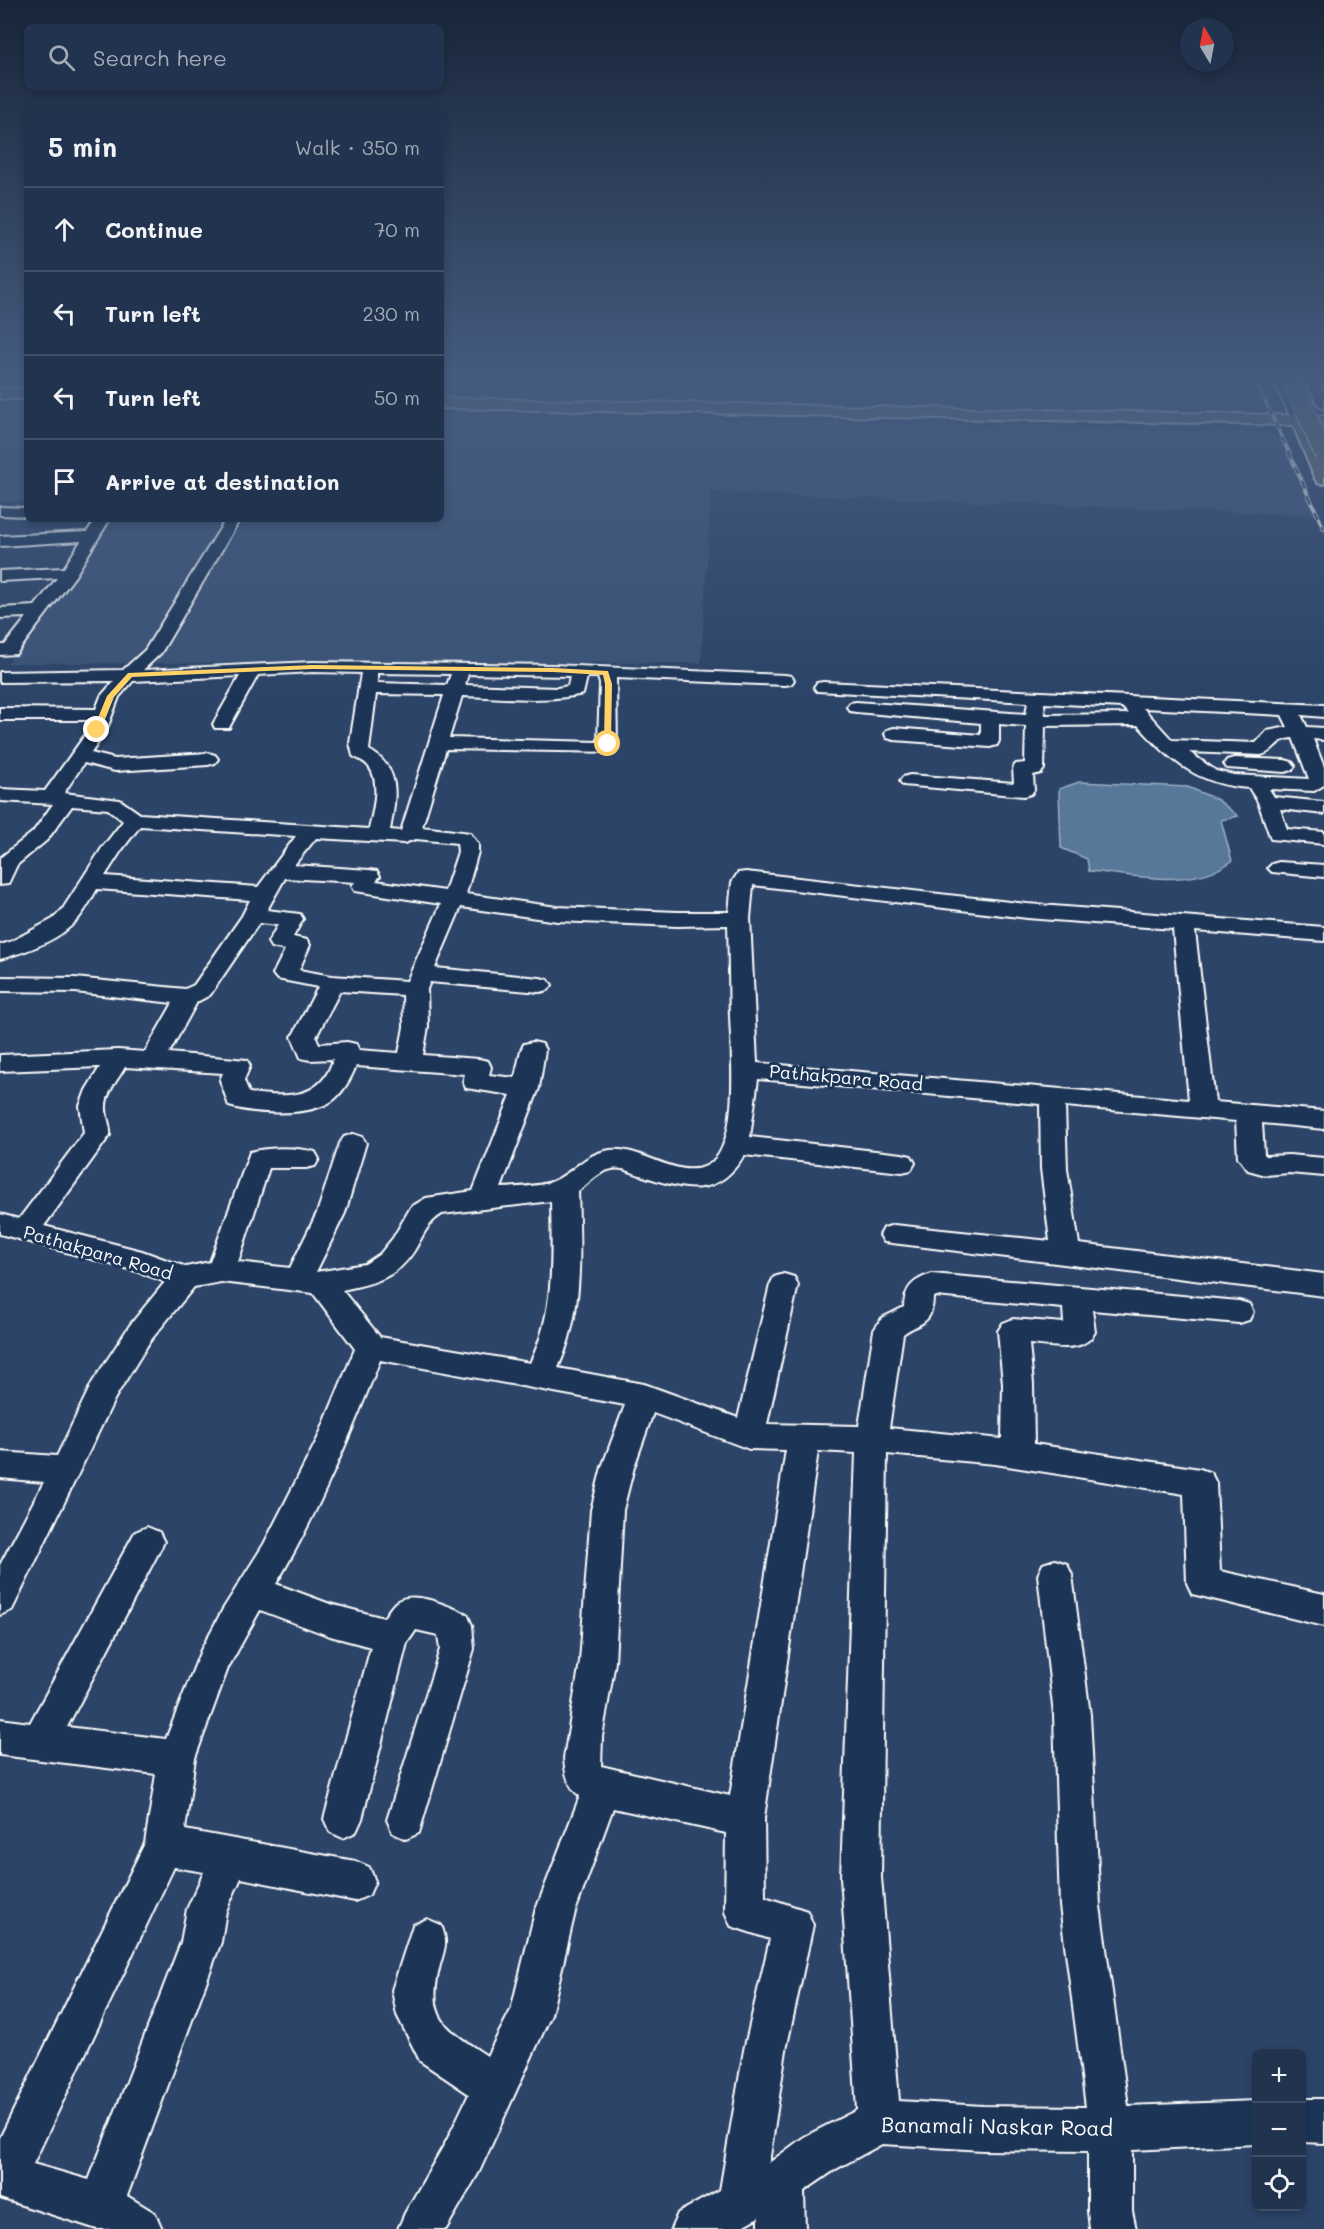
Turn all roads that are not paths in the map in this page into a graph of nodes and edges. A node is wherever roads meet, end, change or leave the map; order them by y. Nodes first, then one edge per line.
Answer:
1 (0, 511) edge
2 (24, 512) edge
3 (100, 522) edge
4 (231, 522) edge
5 (93, 536) junction
6 (0, 541) edge
7 (81, 553) junction
8 (58, 554) dead end
9 (69, 573) junction
10 (0, 576) edge
11 (55, 590) junction
12 (33, 592) dead end
13 (39, 611) junction
14 (0, 613) edge
15 (26, 628) junction
16 (0, 629) edge
17 (0, 650) edge
18 (370, 667) junction
19 (461, 669) junction
20 (252, 670) junction
21 (579, 671) junction
22 (606, 673) junction
23 (130, 675) junction
24 (0, 677) edge
25 (785, 680) dead end
26 (823, 687) dead end
27 (367, 688) junction
28 (454, 691) junction
29 (1035, 698) junction
30 (1128, 702) junction
31 (856, 707) dead end
32 (1289, 710) junction
33 (1324, 711) edge
34 (0, 714) edge
35 (104, 715) junction
36 (990, 717) junction
37 (222, 724) dead end
38 (1036, 727) junction
39 (1155, 733) junction
40 (894, 734) dead end
41 (1324, 734) edge
42 (438, 743) junction
43 (1310, 744) edge
44 (81, 756) junction
45 (208, 759) dead end
46 (1188, 762) junction
47 (1285, 766) dead end
48 (910, 781) dead end
49 (1255, 782) junction
50 (0, 795) edge
51 (59, 798) junction
52 (1268, 802) junction
53 (1324, 808) edge
54 (135, 820) junction
55 (311, 831) junction
56 (410, 832) junction
57 (378, 837) junction
58 (1324, 838) edge
59 (1279, 868) dead end
60 (279, 871) junction
61 (1324, 872) edge
62 (0, 879) edge
63 (92, 882) junction
64 (264, 894) junction
65 (454, 898) junction
66 (253, 916) junction
67 (740, 918) junction
68 (1183, 923) junction
69 (1324, 934) edge
70 (0, 952) edge
71 (419, 982) junction
72 (332, 983) junction
73 (0, 984) edge
74 (540, 985) dead end
75 (188, 997) junction
76 (533, 1050) dead end
77 (347, 1057) junction
78 (118, 1058) junction
79 (410, 1060) junction
80 (152, 1061) junction
81 (0, 1063) edge
82 (746, 1070) junction
83 (526, 1088) junction
84 (1052, 1098) junction
85 (1203, 1109) junction
86 (1248, 1113) junction
87 (1324, 1120) edge
88 (353, 1143) dead end
89 (736, 1145) junction
90 (306, 1159) dead end
91 (902, 1163) dead end
92 (1324, 1167) edge
93 (564, 1187) junction
94 (483, 1200) junction
95 (12, 1228) edge
96 (894, 1235) dead end
97 (1066, 1253) junction
98 (1112, 1259) junction
99 (221, 1271) junction
100 (185, 1278) junction
101 (309, 1281) junction
102 (784, 1285) dead end
103 (1324, 1285) edge
104 (1010, 1292) junction
105 (1076, 1299) junction
106 (1116, 1301) junction
107 (1239, 1312) dead end
108 (1013, 1331) junction
109 (371, 1347) junction
110 (539, 1377) junction
111 (644, 1396) junction
112 (749, 1436) junction
113 (804, 1438) junction
114 (872, 1440) junction
115 (1018, 1454) junction
116 (0, 1465) edge
117 (66, 1470) junction
118 (147, 1542) dead end
119 (1055, 1575) dead end
120 (252, 1591) junction
121 (0, 1599) edge
122 (1324, 1610) edge
123 (391, 1636) junction
124 (0, 1737) edge
125 (39, 1742) junction
126 (177, 1758) junction
127 (602, 1787) junction
128 (343, 1818) dead end
129 (746, 1818) junction
130 (406, 1820) dead end
131 (164, 1846) junction
132 (231, 1857) junction
133 (355, 1881) dead end
134 (427, 1940) dead end
135 (495, 2086) junction
136 (1306, 2121) edge
137 (1324, 2121) edge
138 (879, 2122) junction
139 (1252, 2122) edge
140 (1110, 2129) junction
141 (2, 2176) edge
142 (782, 2180) junction
143 (740, 2203) junction
144 (101, 2206) junction
145 (139, 2229) edge
146 (421, 2229) edge
147 (694, 2229) edge
148 (782, 2229) edge
149 (1113, 2229) edge

1 - 2 street
3 - 5 street
4 - 23 street
5 - 6 street
5 - 7 street
7 - 8 street
7 - 9 street
9 - 10 street
9 - 11 street
11 - 12 street
11 - 13 street
13 - 14 street
13 - 15 street
15 - 16 street
15 - 17 street
18 - 19 street
18 - 20 street
18 - 27 street
19 - 21 street
19 - 28 street
20 - 23 street
20 - 37 street
21 - 22 street
21 - 28 street
22 - 25 street
22 - 42 street
23 - 24 street
23 - 35 street
26 - 29 street
27 - 28 street
27 - 57 street
28 - 42 street
29 - 30 street
29 - 38 street
30 - 32 street
30 - 39 street
31 - 36 street
32 - 33 street
32 - 43 street
34 - 35 street
35 - 44 street
36 - 38 street
36 - 40 street
38 - 39 street
38 - 48 street
39 - 43 street
39 - 46 street
41 - 43 street
42 - 56 street
43 - 49 street
44 - 45 street
44 - 51 street
46 - 47 street
46 - 49 street
49 - 52 street
50 - 51 street
51 - 54 street
51 - 62 street
52 - 53 street
52 - 58 street
54 - 55 street
54 - 63 street
55 - 57 street
55 - 60 street
56 - 57 street
56 - 65 street
59 - 61 street
60 - 64 street
60 - 65 street
63 - 64 street
63 - 70 street
64 - 66 street
65 - 67 street
65 - 71 street
66 - 72 street
66 - 75 street
67 - 68 street
67 - 82 street
68 - 69 street
68 - 85 street
71 - 72 street
71 - 74 street
71 - 79 street
72 - 77 street
73 - 75 street
75 - 80 street
76 - 83 street
77 - 79 street
77 - 80 street
78 - 80 street
78 - 81 street
78 - 95 street
79 - 83 street
82 - 84 street, Pathakpara Road
82 - 89 street, Pathakpara Road
83 - 94 street
84 - 85 street, Pathakpara Road
84 - 97 street
85 - 86 street, Pathakpara Road
86 - 87 street, Pathakpara Road
86 - 92 street
88 - 101 street
89 - 91 street
89 - 93 street, Pathakpara Road
90 - 99 street
93 - 94 street, Pathakpara Road
93 - 110 street
94 - 101 street, Pathakpara Road
95 - 100 street, Pathakpara Road
96 - 97 street
97 - 98 street
98 - 103 street
98 - 106 street
99 - 100 street, Pathakpara Road
99 - 101 street, Pathakpara Road
100 - 117 street
101 - 109 street
102 - 112 street
104 - 105 street
104 - 108 street
104 - 114 street
105 - 106 street
105 - 108 street
106 - 107 street
108 - 115 street
109 - 110 street
109 - 120 street
110 - 111 street
111 - 112 street
111 - 127 street
112 - 113 street
113 - 114 street
113 - 129 street
114 - 115 street
114 - 138 street
115 - 122 street
116 - 117 street
117 - 121 street
118 - 125 street
119 - 140 street
120 - 123 street
120 - 126 street
123 - 128 street
123 - 130 street
124 - 125 street
125 - 126 street
126 - 131 street
127 - 129 street
127 - 135 street
129 - 143 street
131 - 132 street
131 - 141 street
132 - 133 street
132 - 144 street
134 - 135 street
135 - 146 street
136 - 137 street
138 - 140 street, Banamali Naskar Road
138 - 142 street, Banamali Naskar Road
139 - 140 street, Banamali Naskar Road
140 - 149 street
141 - 144 street
142 - 143 street, Banamali Naskar Road
142 - 148 street
143 - 147 street, Banamali Naskar Road
144 - 145 street

